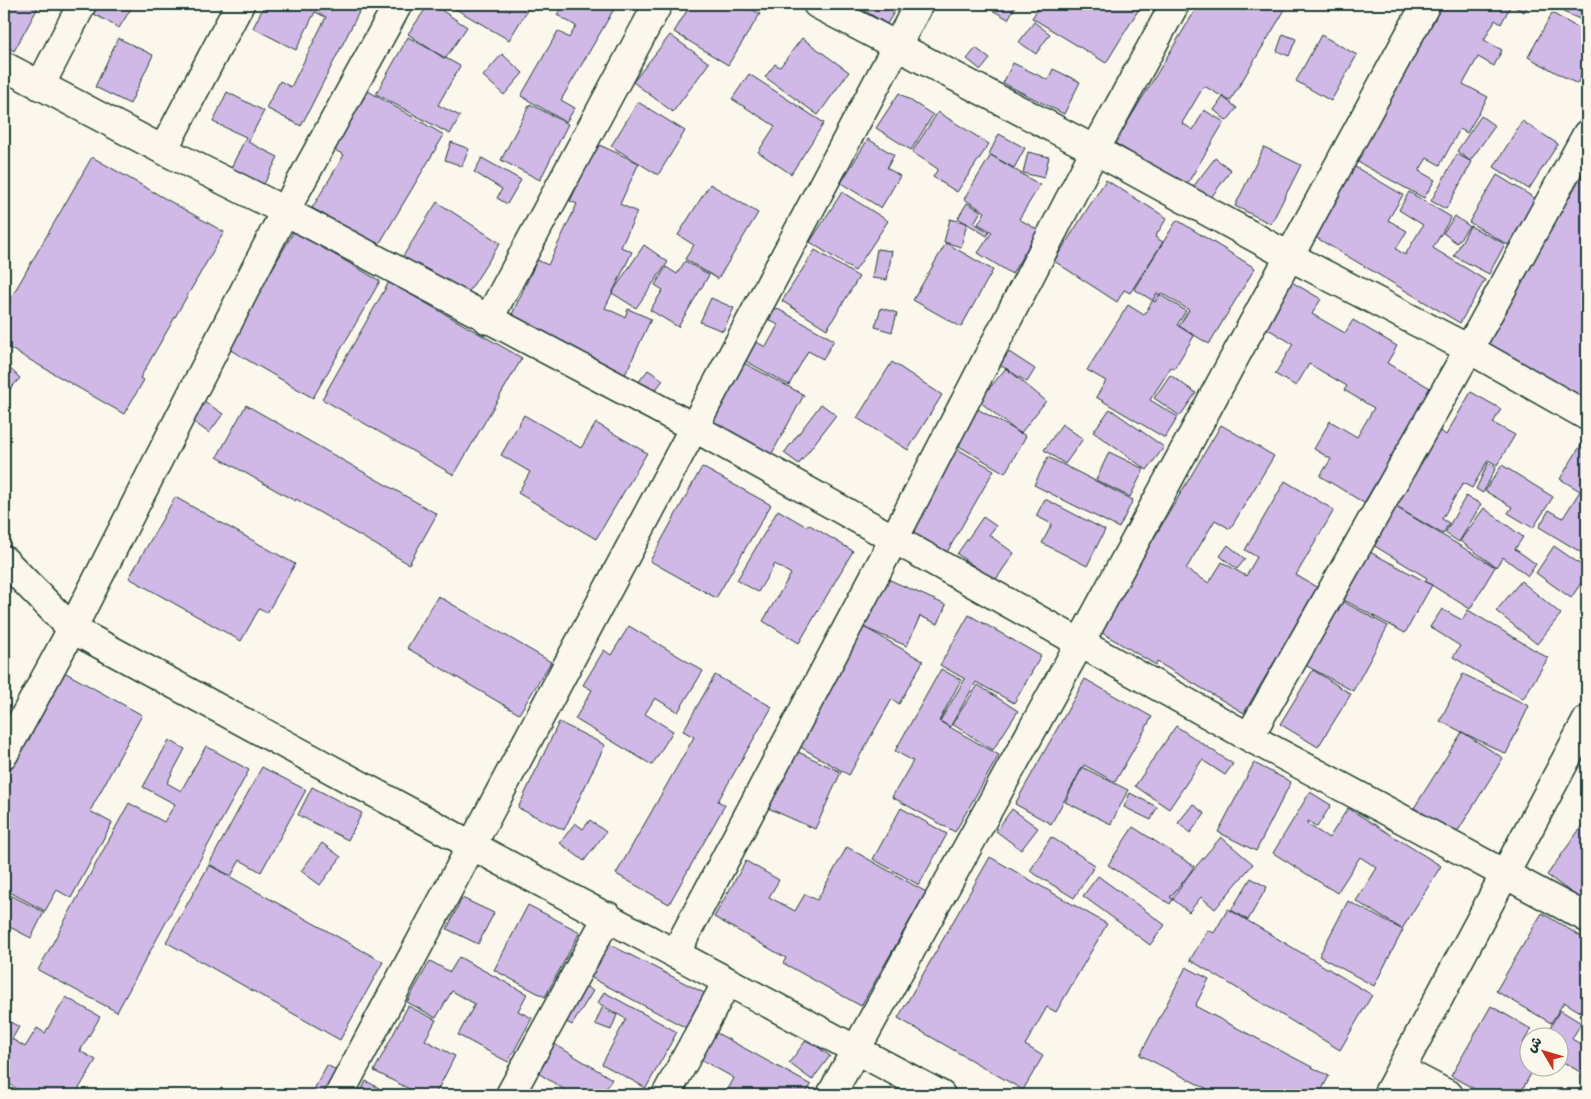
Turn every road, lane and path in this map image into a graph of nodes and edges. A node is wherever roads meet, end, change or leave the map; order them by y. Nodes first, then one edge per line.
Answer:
1 (82, 4) edge
2 (240, 4) edge
3 (398, 4) edge
4 (658, 4) edge
5 (816, 4) edge
6 (920, 4) edge
7 (1175, 4) edge
8 (1426, 4) edge
9 (897, 47) junction
10 (4, 66) edge
11 (40, 86) junction
12 (1587, 134) edge
13 (163, 150) junction
14 (1095, 150) junction
15 (285, 211) junction
16 (1289, 256) junction
17 (488, 320) junction
18 (1469, 349) junction
19 (1587, 416) edge
20 (695, 428) junction
21 (894, 539) junction
22 (4, 560) edge
23 (72, 629) junction
24 (1080, 643) junction
25 (1587, 720) edge
26 (1249, 738) junction
27 (4, 754) edge
28 (471, 845) junction
29 (1506, 875) junction
30 (608, 916) junction
31 (1587, 918) edge
32 (674, 954) junction
33 (727, 982) junction
34 (854, 1050) junction
35 (1401, 1070) junction
36 (339, 1095) edge
37 (510, 1095) edge
38 (666, 1095) edge
39 (831, 1095) edge
40 (941, 1095) edge
41 (1387, 1095) edge
42 (1449, 1095) edge

1 - 11 street
2 - 13 street
3 - 15 street
4 - 17 street
5 - 9 street
6 - 9 street
7 - 14 street
8 - 16 street
9 - 14 street
9 - 20 street
10 - 11 street
11 - 13 street
12 - 18 street
13 - 15 street
14 - 16 street
14 - 21 street
15 - 17 street
15 - 23 street
16 - 18 street
16 - 24 street
17 - 20 street
18 - 19 street
18 - 26 street
20 - 21 street
20 - 28 street
21 - 24 street
21 - 32 street
22 - 23 street
23 - 27 street
23 - 28 street
24 - 26 street
24 - 34 street
25 - 29 street
26 - 29 street
28 - 30 street
28 - 36 street
29 - 31 street
29 - 35 street
30 - 32 street
30 - 37 street
32 - 33 street
33 - 34 street
33 - 38 street
34 - 39 street
34 - 40 street
35 - 41 street
35 - 42 street

